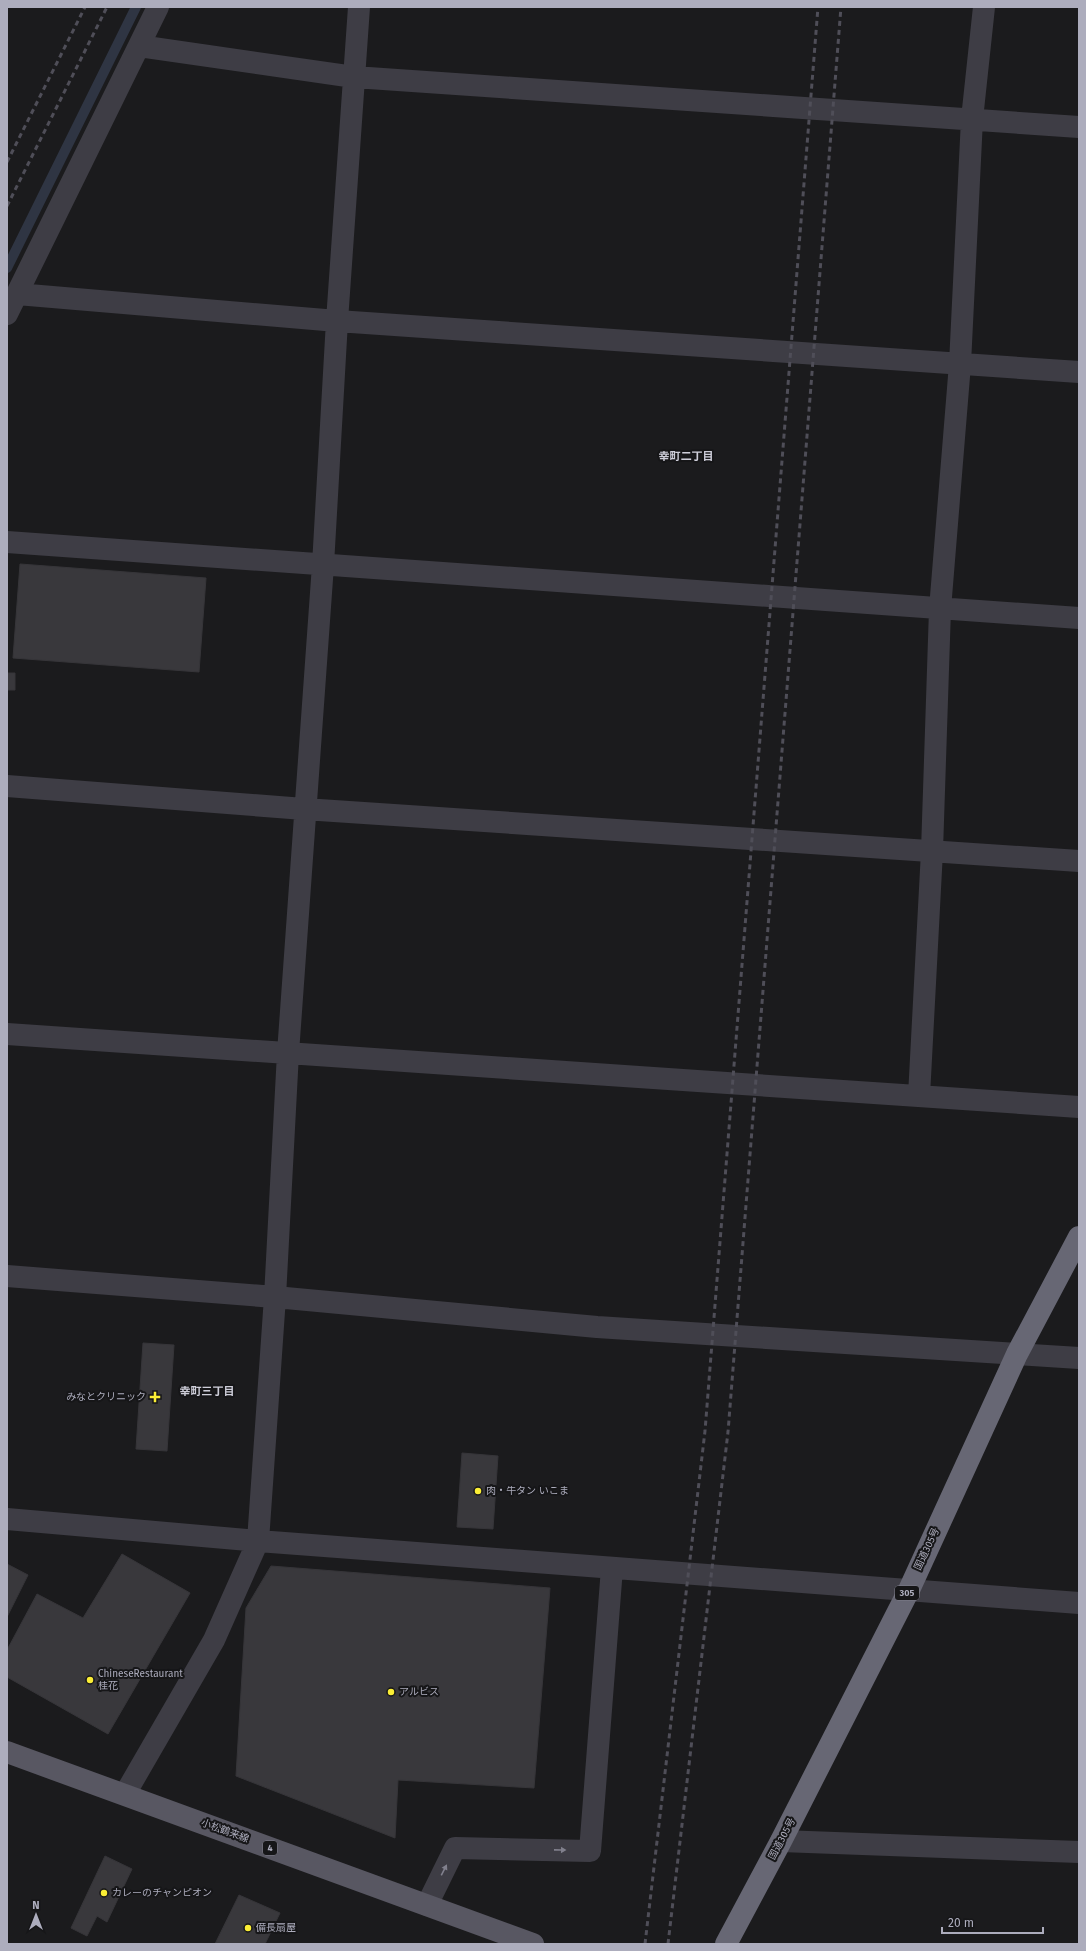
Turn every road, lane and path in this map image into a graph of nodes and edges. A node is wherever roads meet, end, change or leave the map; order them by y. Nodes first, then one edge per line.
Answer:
1 (158, 7) edge
2 (359, 7) edge
3 (984, 7) edge
4 (139, 46) junction
5 (354, 77) junction
6 (972, 119) junction
7 (1079, 127) edge
8 (17, 294) junction
9 (7, 314) edge
10 (337, 321) junction
11 (960, 364) junction
12 (1079, 372) edge
13 (7, 542) edge
14 (323, 565) junction
15 (940, 609) junction
16 (1079, 618) edge
17 (7, 786) edge
18 (304, 809) junction
19 (932, 851) junction
20 (1079, 861) edge
21 (7, 1034) edge
22 (288, 1053) junction
23 (919, 1096) junction
24 (1079, 1107) edge
25 (1079, 1237) edge
26 (7, 1276) edge
27 (275, 1297) junction
28 (1017, 1354) junction
29 (1079, 1358) edge
30 (7, 1519) edge
31 (258, 1541) junction
32 (612, 1568) junction
33 (909, 1590) junction
34 (1079, 1603) edge
35 (7, 1752) edge
36 (125, 1794) junction
37 (781, 1841) junction
38 (1079, 1852) edge
39 (427, 1905) junction
40 (533, 1944) edge
41 (726, 1944) edge

1 - 4 street
2 - 5 street
3 - 6 street
4 - 5 street
4 - 8 street
5 - 6 street
5 - 10 street
6 - 7 street
6 - 11 street
8 - 9 street
8 - 10 street
10 - 11 street
10 - 14 street
11 - 12 street
11 - 15 street
13 - 14 street
14 - 15 street
14 - 18 street
15 - 16 street
15 - 19 street
17 - 18 street
18 - 19 street
18 - 22 street
19 - 20 street
19 - 23 street
21 - 22 street
22 - 23 street
22 - 27 street
23 - 24 street
25 - 28 highway, 国道305号 / 305
26 - 27 street
27 - 28 street
27 - 31 street
28 - 29 street
28 - 33 highway, 国道305号 / 305
30 - 31 street
31 - 32 street
31 - 36 street
32 - 33 street
39 -> 32 street
33 - 34 street
33 - 37 highway, 国道305号 / 305
35 - 36 main road, 小松鶴来線 / 4
36 - 39 main road, 小松鶴来線 / 4
37 - 38 street
37 - 41 highway, 国道305号 / 305
39 - 40 main road, 小松鶴来線 / 4

